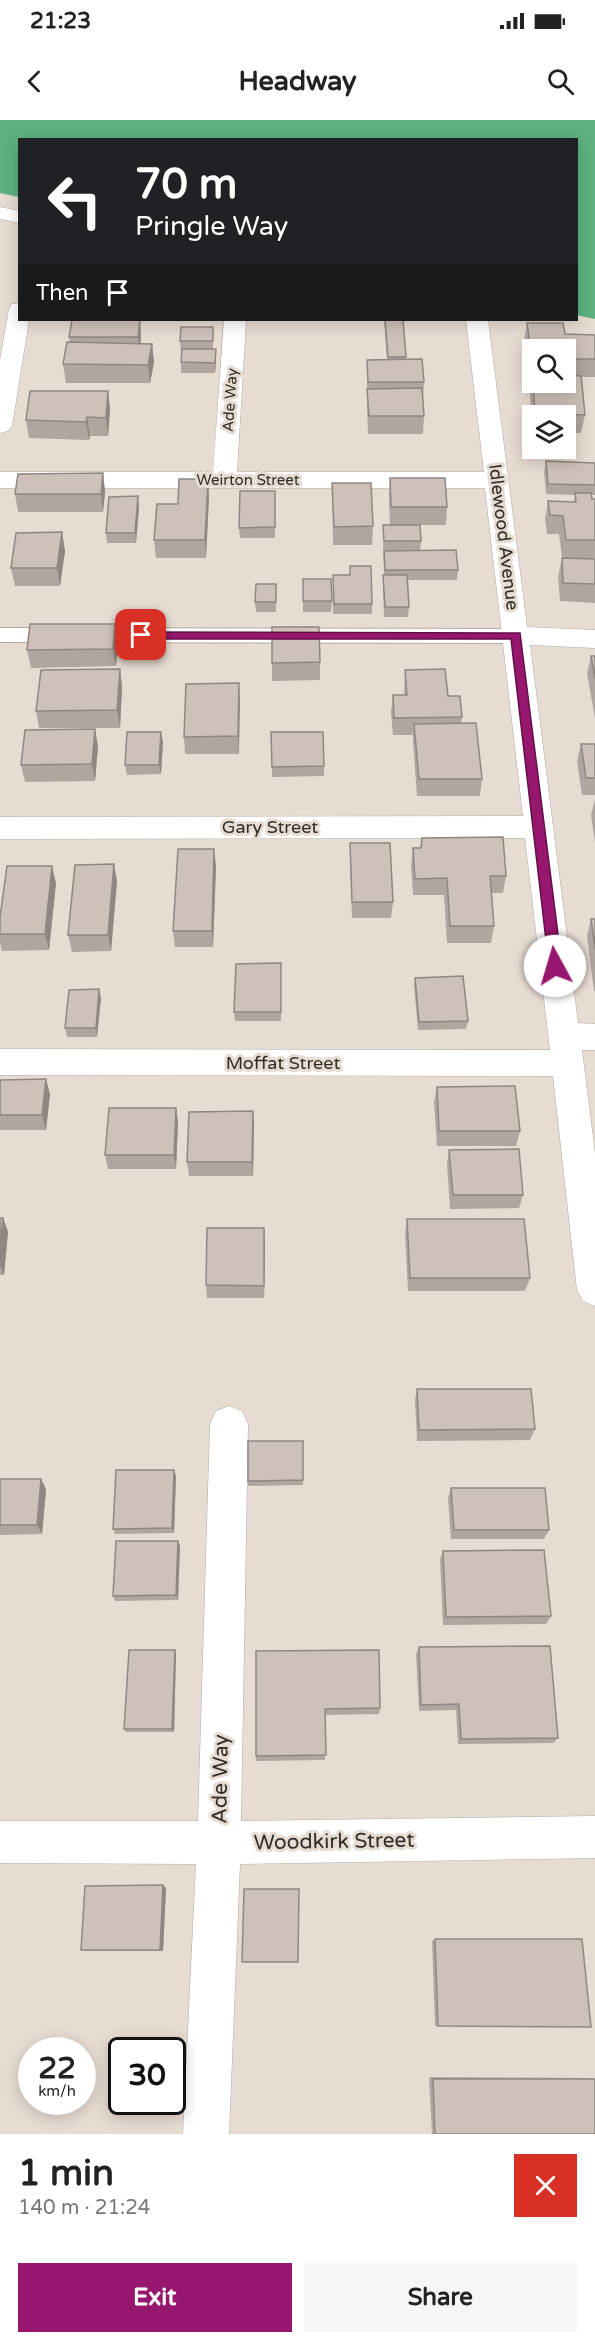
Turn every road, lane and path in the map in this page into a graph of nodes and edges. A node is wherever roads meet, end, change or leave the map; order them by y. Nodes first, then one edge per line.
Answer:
1 (0, 213) edge
2 (18, 218) edge
3 (18, 318) edge
4 (235, 321) edge
5 (477, 321) edge
6 (3, 389) edge
7 (0, 426) edge
8 (0, 480) edge
9 (224, 480) junction
10 (496, 480) junction
11 (0, 635) edge
12 (516, 636) junction
13 (595, 639) edge
14 (540, 827) junction
15 (0, 828) edge
16 (595, 1037) edge
17 (565, 1049) junction
18 (0, 1062) edge
19 (595, 1290) edge
20 (229, 1424) dead end
21 (595, 1837) edge
22 (0, 1842) edge
23 (219, 1843) junction
24 (206, 2134) edge

1 - 2 street
3 - 6 street
4 - 9 street, Ade Way
5 - 10 street, Idlewood Avenue
6 - 7 street
8 - 9 street, Weirton Street
9 - 10 street, Weirton Street
10 - 12 street, Idlewood Avenue
11 - 12 lane
12 - 13 street
12 - 14 street, Idlewood Avenue
14 - 15 street, Gary Street
14 - 17 street, Idlewood Avenue
16 - 17 street, Moffat Street
17 - 18 street, Moffat Street
17 - 19 street, Idlewood Avenue
20 - 23 street, Ade Way
21 - 23 street, Woodkirk Street
22 - 23 street, Woodkirk Street
23 - 24 street, Ade Way

